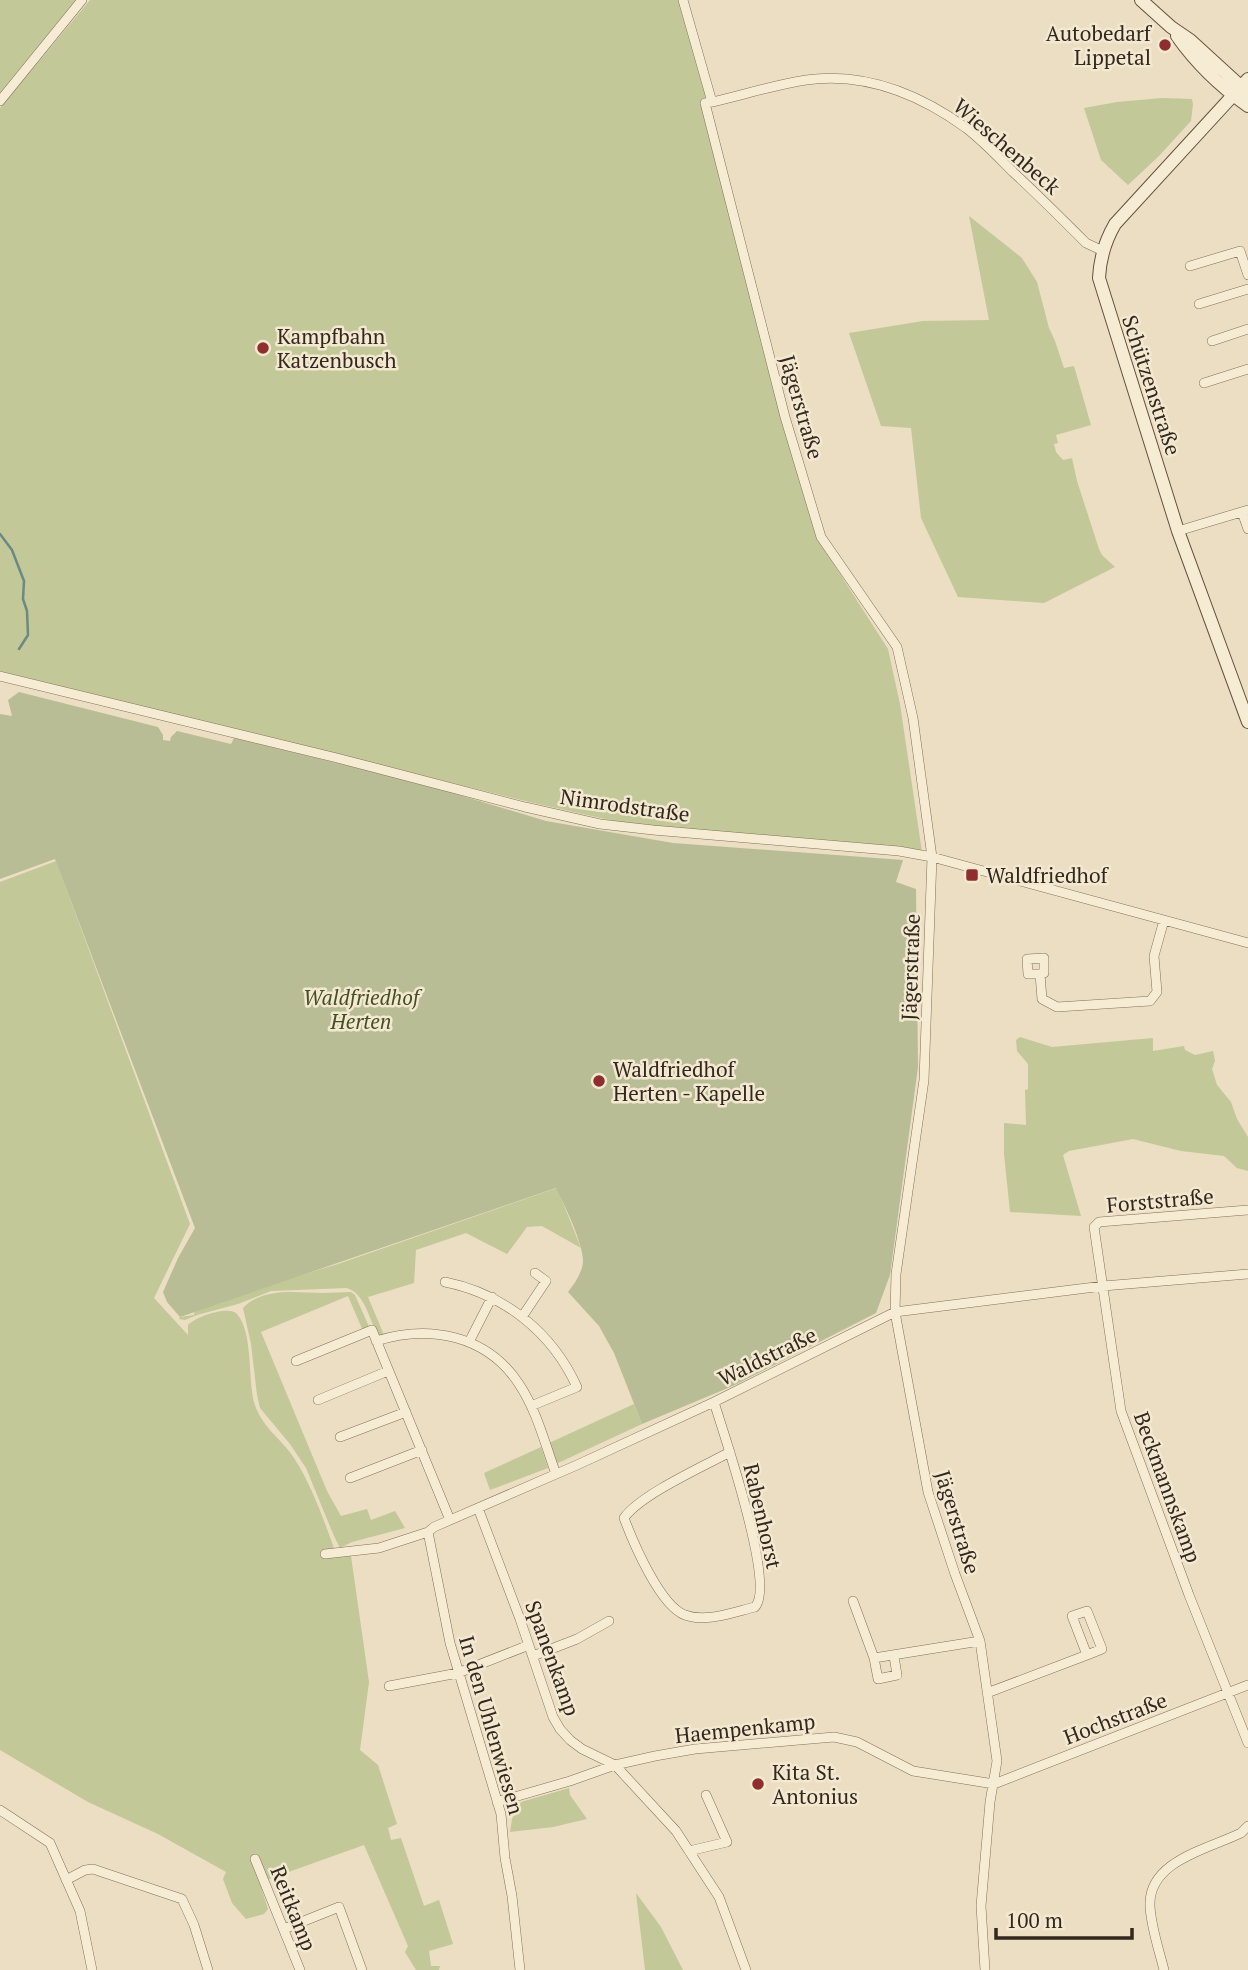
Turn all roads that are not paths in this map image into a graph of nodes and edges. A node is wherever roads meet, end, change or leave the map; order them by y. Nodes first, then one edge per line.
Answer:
1 (82, 0) edge
2 (684, 0) edge
3 (1141, 0) edge
4 (1242, 88) edge
5 (0, 101) edge
6 (712, 102) junction
7 (1248, 106) edge
8 (1103, 251) junction
9 (1190, 266) dead end
10 (1248, 275) edge
11 (1248, 289) edge
12 (1199, 304) dead end
13 (1248, 329) edge
14 (1212, 341) dead end
15 (1248, 369) edge
16 (1204, 383) dead end
17 (1245, 511) edge
18 (1248, 529) edge
19 (1178, 531) junction
20 (0, 676) edge
21 (1248, 722) edge
22 (932, 856) junction
23 (1164, 920) junction
24 (1248, 943) edge
25 (1040, 974) dead end
26 (1248, 1210) edge
27 (535, 1273) dead end
28 (1248, 1274) edge
29 (445, 1282) dead end
30 (1103, 1286) junction
31 (492, 1297) junction
32 (895, 1312) junction
33 (522, 1317) junction
34 (376, 1340) junction
35 (469, 1342) junction
36 (296, 1361) dead end
37 (388, 1371) junction
38 (318, 1399) dead end
39 (714, 1402) junction
40 (531, 1406) junction
41 (406, 1412) junction
42 (340, 1437) dead end
43 (422, 1450) junction
44 (730, 1452) junction
45 (556, 1474) junction
46 (350, 1478) dead end
47 (478, 1508) junction
48 (450, 1520) junction
49 (428, 1532) junction
50 (324, 1554) dead end
51 (853, 1601) dead end
52 (609, 1621) dead end
53 (980, 1641) junction
54 (530, 1645) junction
55 (1087, 1655) junction
56 (533, 1656) junction
57 (894, 1656) junction
58 (874, 1658) junction
59 (458, 1673) junction
60 (1248, 1685) edge
61 (389, 1686) dead end
62 (1228, 1692) junction
63 (987, 1693) junction
64 (1248, 1743) edge
65 (615, 1765) junction
66 (994, 1784) junction
67 (706, 1795) dead end
68 (497, 1802) junction
69 (0, 1810) edge
70 (1248, 1826) edge
71 (690, 1851) junction
72 (255, 1859) dead end
73 (66, 1880) junction
74 (284, 1929) junction
75 (92, 1970) edge
76 (208, 1970) edge
77 (300, 1970) edge
78 (362, 1970) edge
79 (520, 1970) edge
80 (746, 1970) edge
81 (985, 1970) edge
82 (1164, 1970) edge

1 - 5 street
2 - 6 street, Jägerstraße
3 - 4 main road
4 - 7 main road
4 - 8 main road, Schützenstraße
6 - 8 street, Wieschenbeck
6 - 22 street, Jägerstraße
8 - 19 main road, Schützenstraße
9 - 10 street
11 - 12 street
13 - 14 street
15 - 16 street
17 - 18 street
17 - 19 street
19 - 21 main road, Schützenstraße
20 - 22 street, Nimrodstraße
22 - 23 street, Nimrodstraße
22 - 32 street, Jägerstraße
23 - 24 street, Nimrodstraße
23 - 25 street
26 - 30 street, Forststraße
27 - 33 street
28 - 30 street, Waldstraße
29 - 31 street
30 - 32 street, Waldstraße
30 - 62 street, Beckmannskamp
31 - 33 street
31 - 35 street
32 - 39 street, Waldstraße
32 - 53 street, Jägerstraße
33 - 40 street
34 - 35 street
34 - 36 street
34 - 37 street
35 - 40 street
37 - 38 street
37 - 41 street
39 - 44 street, Rabenhorst
39 - 45 street, Waldstraße
40 - 45 street
41 - 42 street
41 - 43 street
43 - 46 street
43 - 48 street
44 - 44 street, Rabenhorst
45 - 47 street, Waldstraße
47 - 48 street, Waldstraße
47 - 54 street, Spanenkamp
48 - 49 street, Waldstraße
49 - 50 street, Waldstraße
49 - 59 street, In den Uhlenwiesen
51 - 58 street
52 - 56 street
53 - 57 street
53 - 63 street, Jägerstraße
54 - 56 street, Spanenkamp
54 - 59 street
55 - 55 street
55 - 63 street
56 - 65 street, Spanenkamp
57 - 58 street
57 - 58 street
59 - 61 street
59 - 68 street, In den Uhlenwiesen
60 - 62 street, Hochstraße
62 - 64 street, Beckmannskamp
62 - 66 street, Hochstraße
63 - 66 street, Jägerstraße
65 - 66 street, Haempenkamp
65 - 68 street, Haempenkamp
65 - 71 street, Spanenkamp
66 - 81 street, Jägerstraße
67 - 71 street
68 - 79 street, In den Uhlenwiesen
69 - 73 street
70 - 82 street
71 - 80 street, Spanenkamp
72 - 74 street, Reitkamp
73 - 75 street
73 - 76 street
74 - 77 street, Reitkamp
74 - 78 street

